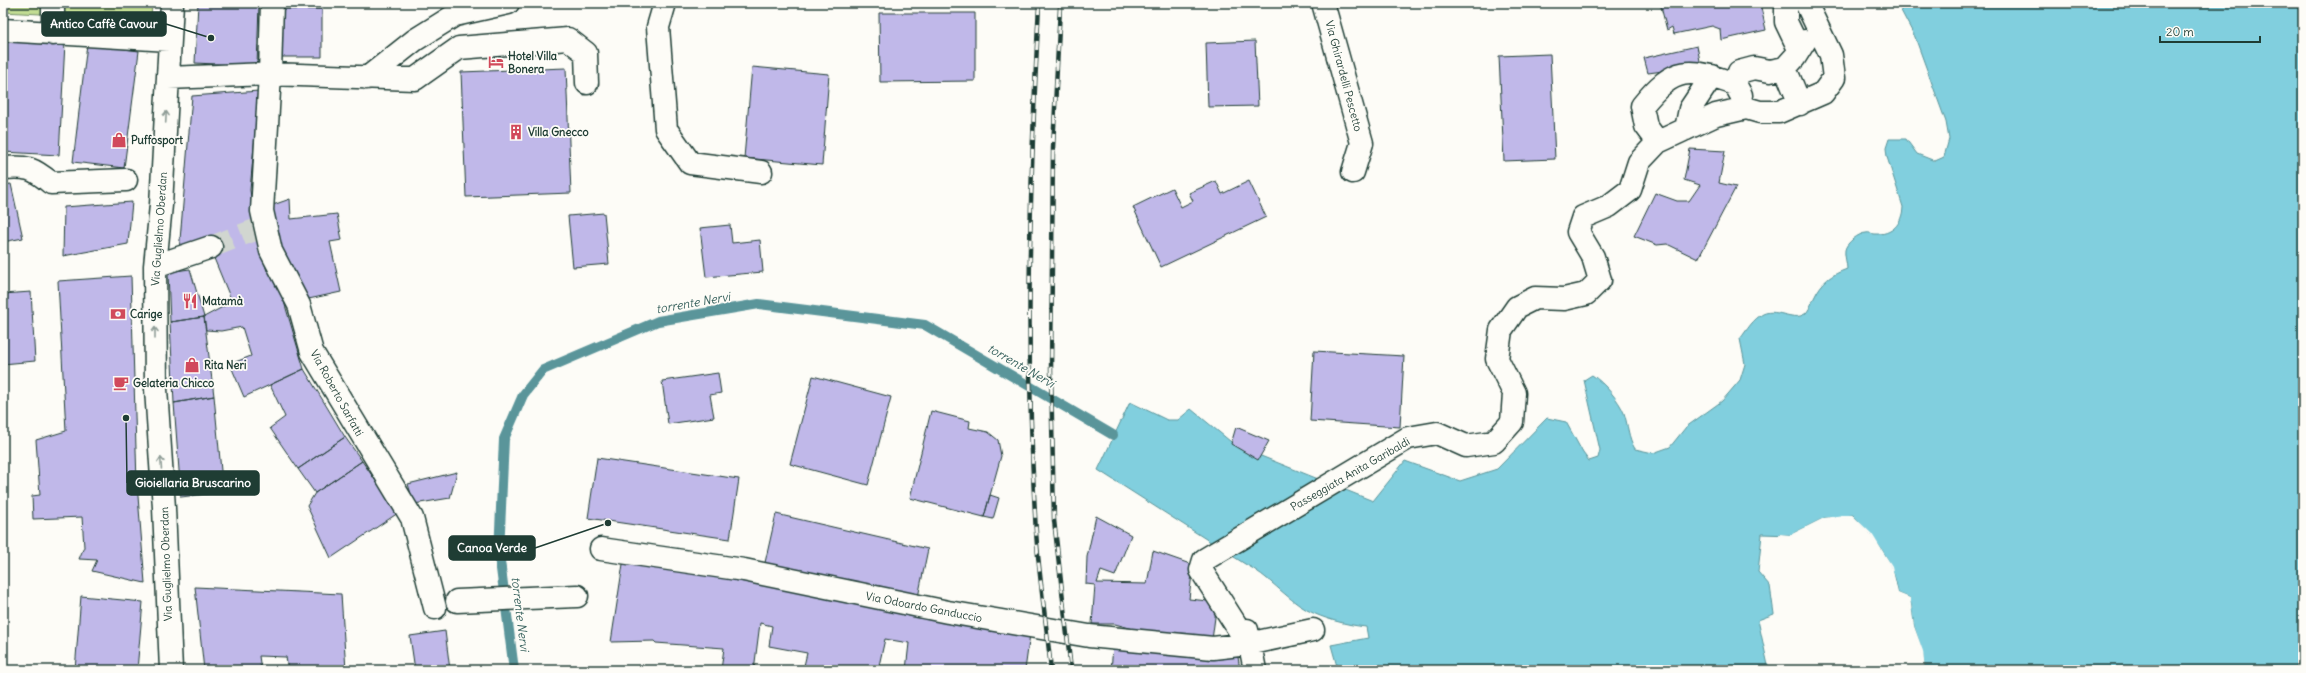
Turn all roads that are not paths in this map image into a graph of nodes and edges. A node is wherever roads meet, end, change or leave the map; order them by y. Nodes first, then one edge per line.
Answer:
1 (53, 3) edge
2 (172, 3) edge
3 (272, 3) edge
4 (508, 3) edge
5 (665, 3) edge
6 (1323, 3) edge
7 (1786, 3) edge
8 (1806, 3) edge
9 (3, 30) edge
10 (53, 34) junction
11 (169, 40) junction
12 (1785, 68) junction
13 (270, 74) junction
14 (1712, 76) junction
15 (168, 78) junction
16 (367, 78) junction
17 (587, 84) dead end
18 (1735, 84) junction
19 (1800, 104) junction
20 (1746, 108) junction
21 (1686, 129) junction
22 (1658, 142) junction
23 (3, 168) edge
24 (761, 172) dead end
25 (1353, 172) dead end
26 (126, 180) dead end
27 (211, 246) tunnel mouth
28 (155, 266) junction
29 (601, 549) dead end
30 (577, 596) dead end
31 (457, 601) dead end
32 (436, 608) dead end
33 (1313, 630) dead end
34 (1248, 644) junction
35 (170, 670) edge
36 (1255, 670) edge

1 - 10 street
2 - 11 street, Via Guglielmo Oberdan
3 - 13 street, Via Roberto Sarfatti
4 - 16 street
5 - 24 street
6 - 25 street, Via Ghirardelli Pescetto
7 - 12 street
8 - 19 street, Passeggiata Anita Garibaldi
9 - 10 street
10 - 11 street
11 - 15 street, Via Guglielmo Oberdan
12 - 18 street
12 - 19 street
13 - 15 street
13 - 16 street
13 - 32 street, Via Roberto Sarfatti
14 - 18 street
14 - 21 street
14 - 22 street
28 -> 15 street, Via Guglielmo Oberdan
16 - 17 street
18 - 20 street
19 - 20 street, Passeggiata Anita Garibaldi
20 - 21 street, Passeggiata Anita Garibaldi
21 - 22 street, Passeggiata Anita Garibaldi
22 - 34 street, Passeggiata Anita Garibaldi
23 - 26 street
27 - 28 street
35 -> 28 street, Via Guglielmo Oberdan
29 - 34 street, Via Odoardo Ganduccio
30 - 31 street
33 - 34 street, Via Odoardo Ganduccio
34 - 36 street, Passeggiata Anita Garibaldi

